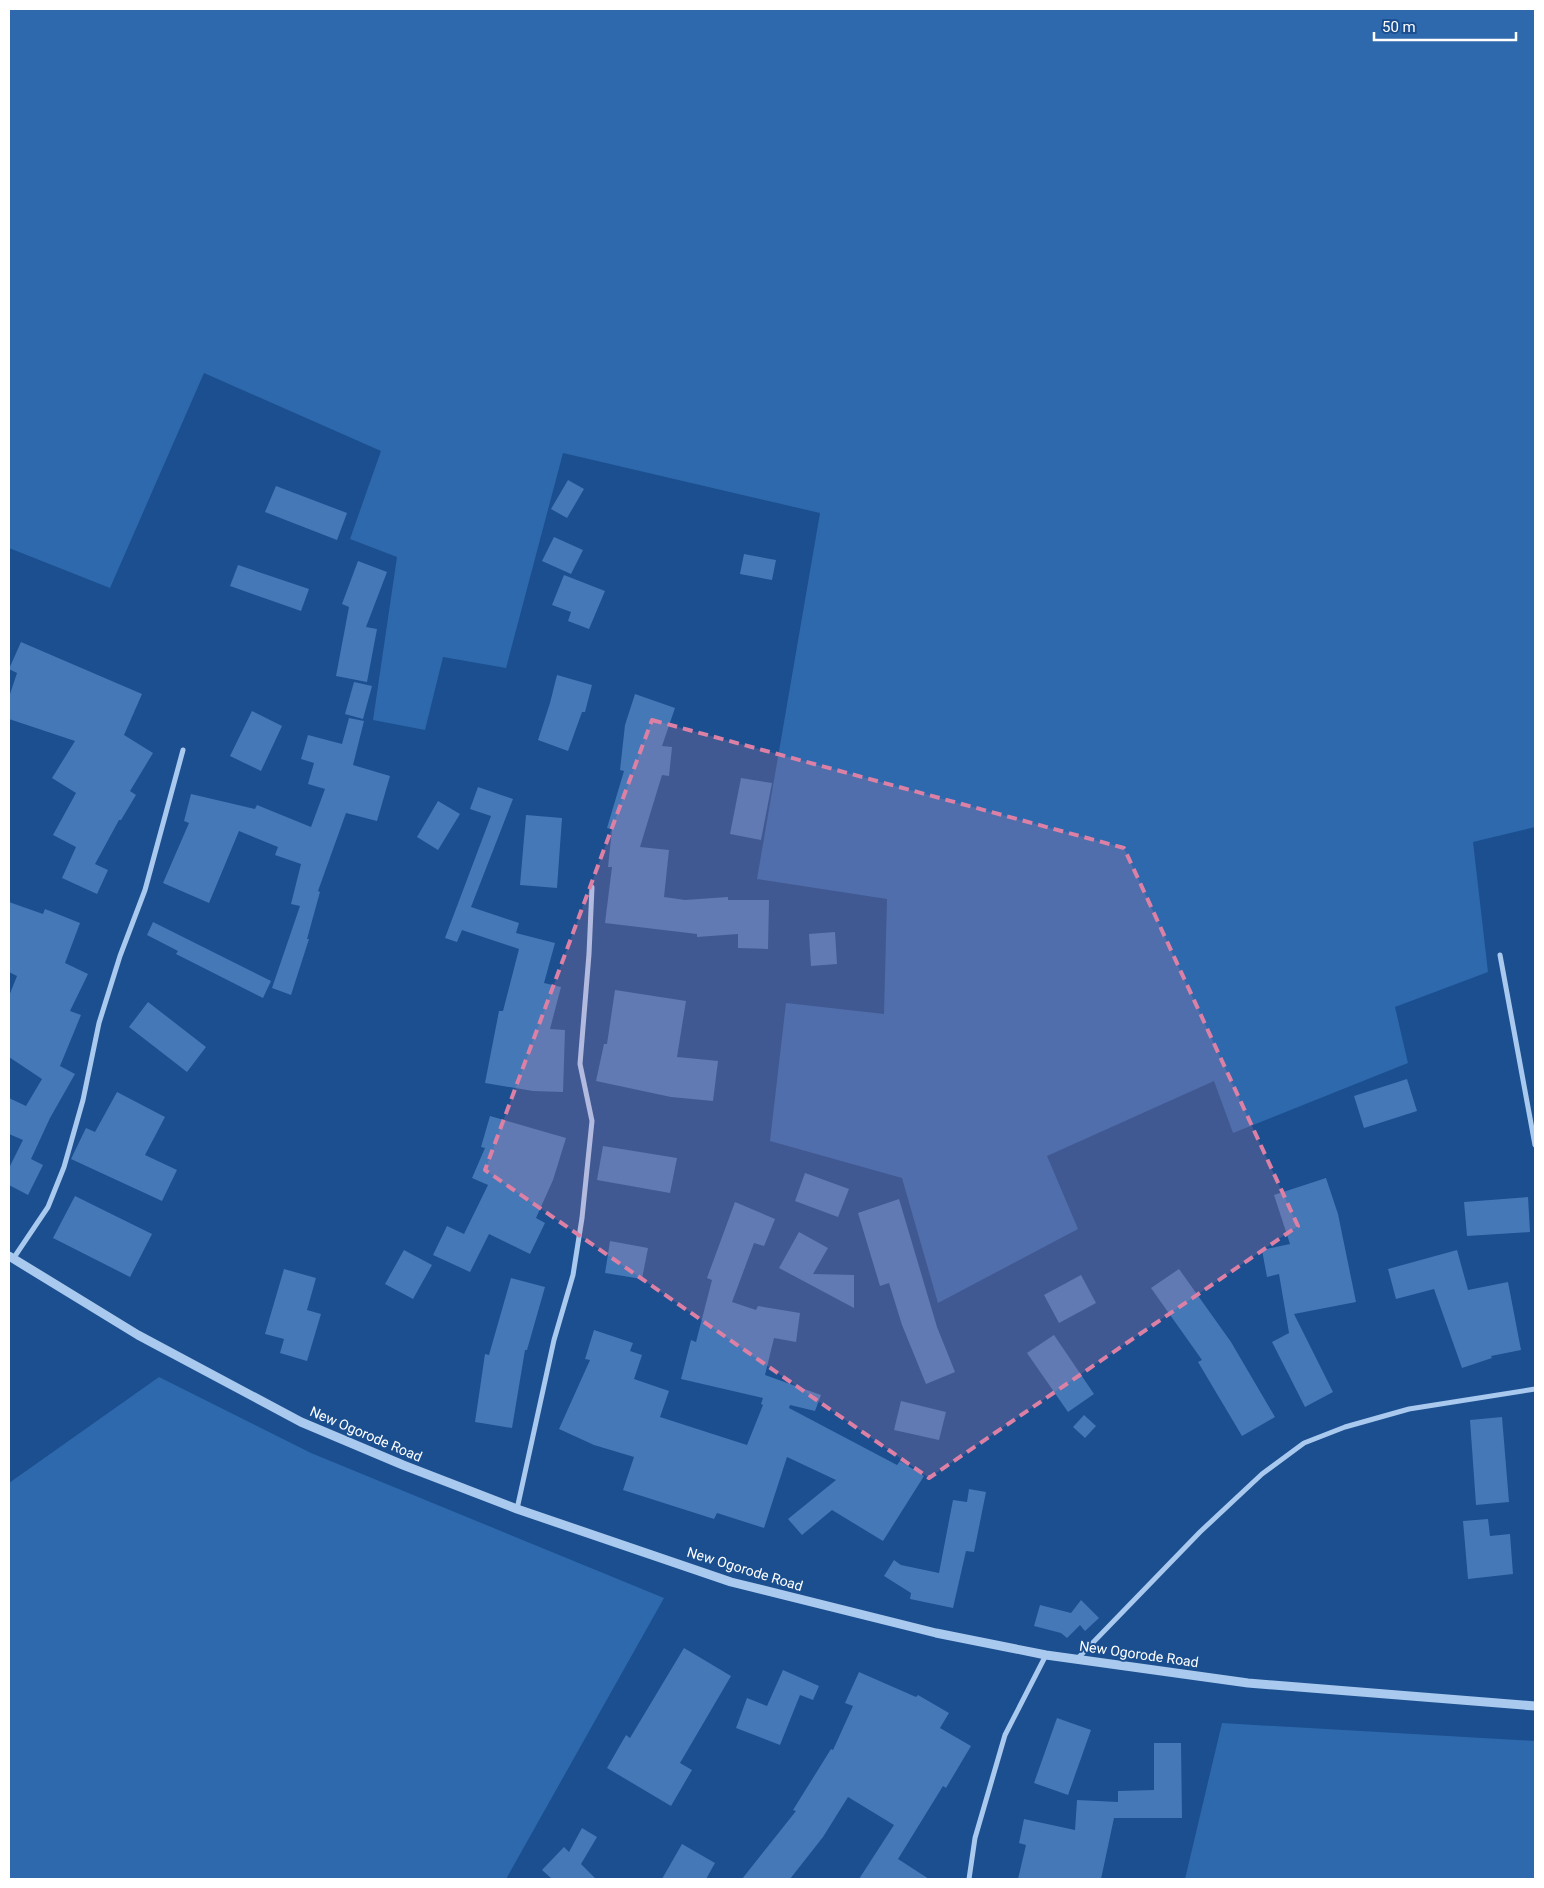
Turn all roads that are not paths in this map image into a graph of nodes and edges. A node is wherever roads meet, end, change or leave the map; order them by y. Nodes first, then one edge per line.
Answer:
1 (183, 750) dead end
2 (592, 887) dead end
3 (1500, 955) dead end
4 (1535, 1145) edge
5 (11, 1258) edge
6 (1535, 1389) edge
7 (517, 1509) junction
8 (1046, 1655) junction
9 (1077, 1659) junction
10 (1535, 1706) edge
11 (969, 1879) edge

1 - 5 street
2 - 7 street
3 - 4 street
5 - 7 street, New Ogorode Road
6 - 9 street
7 - 8 street, New Ogorode Road
8 - 9 street, New Ogorode Road
8 - 11 street
9 - 10 street, New Ogorode Road

